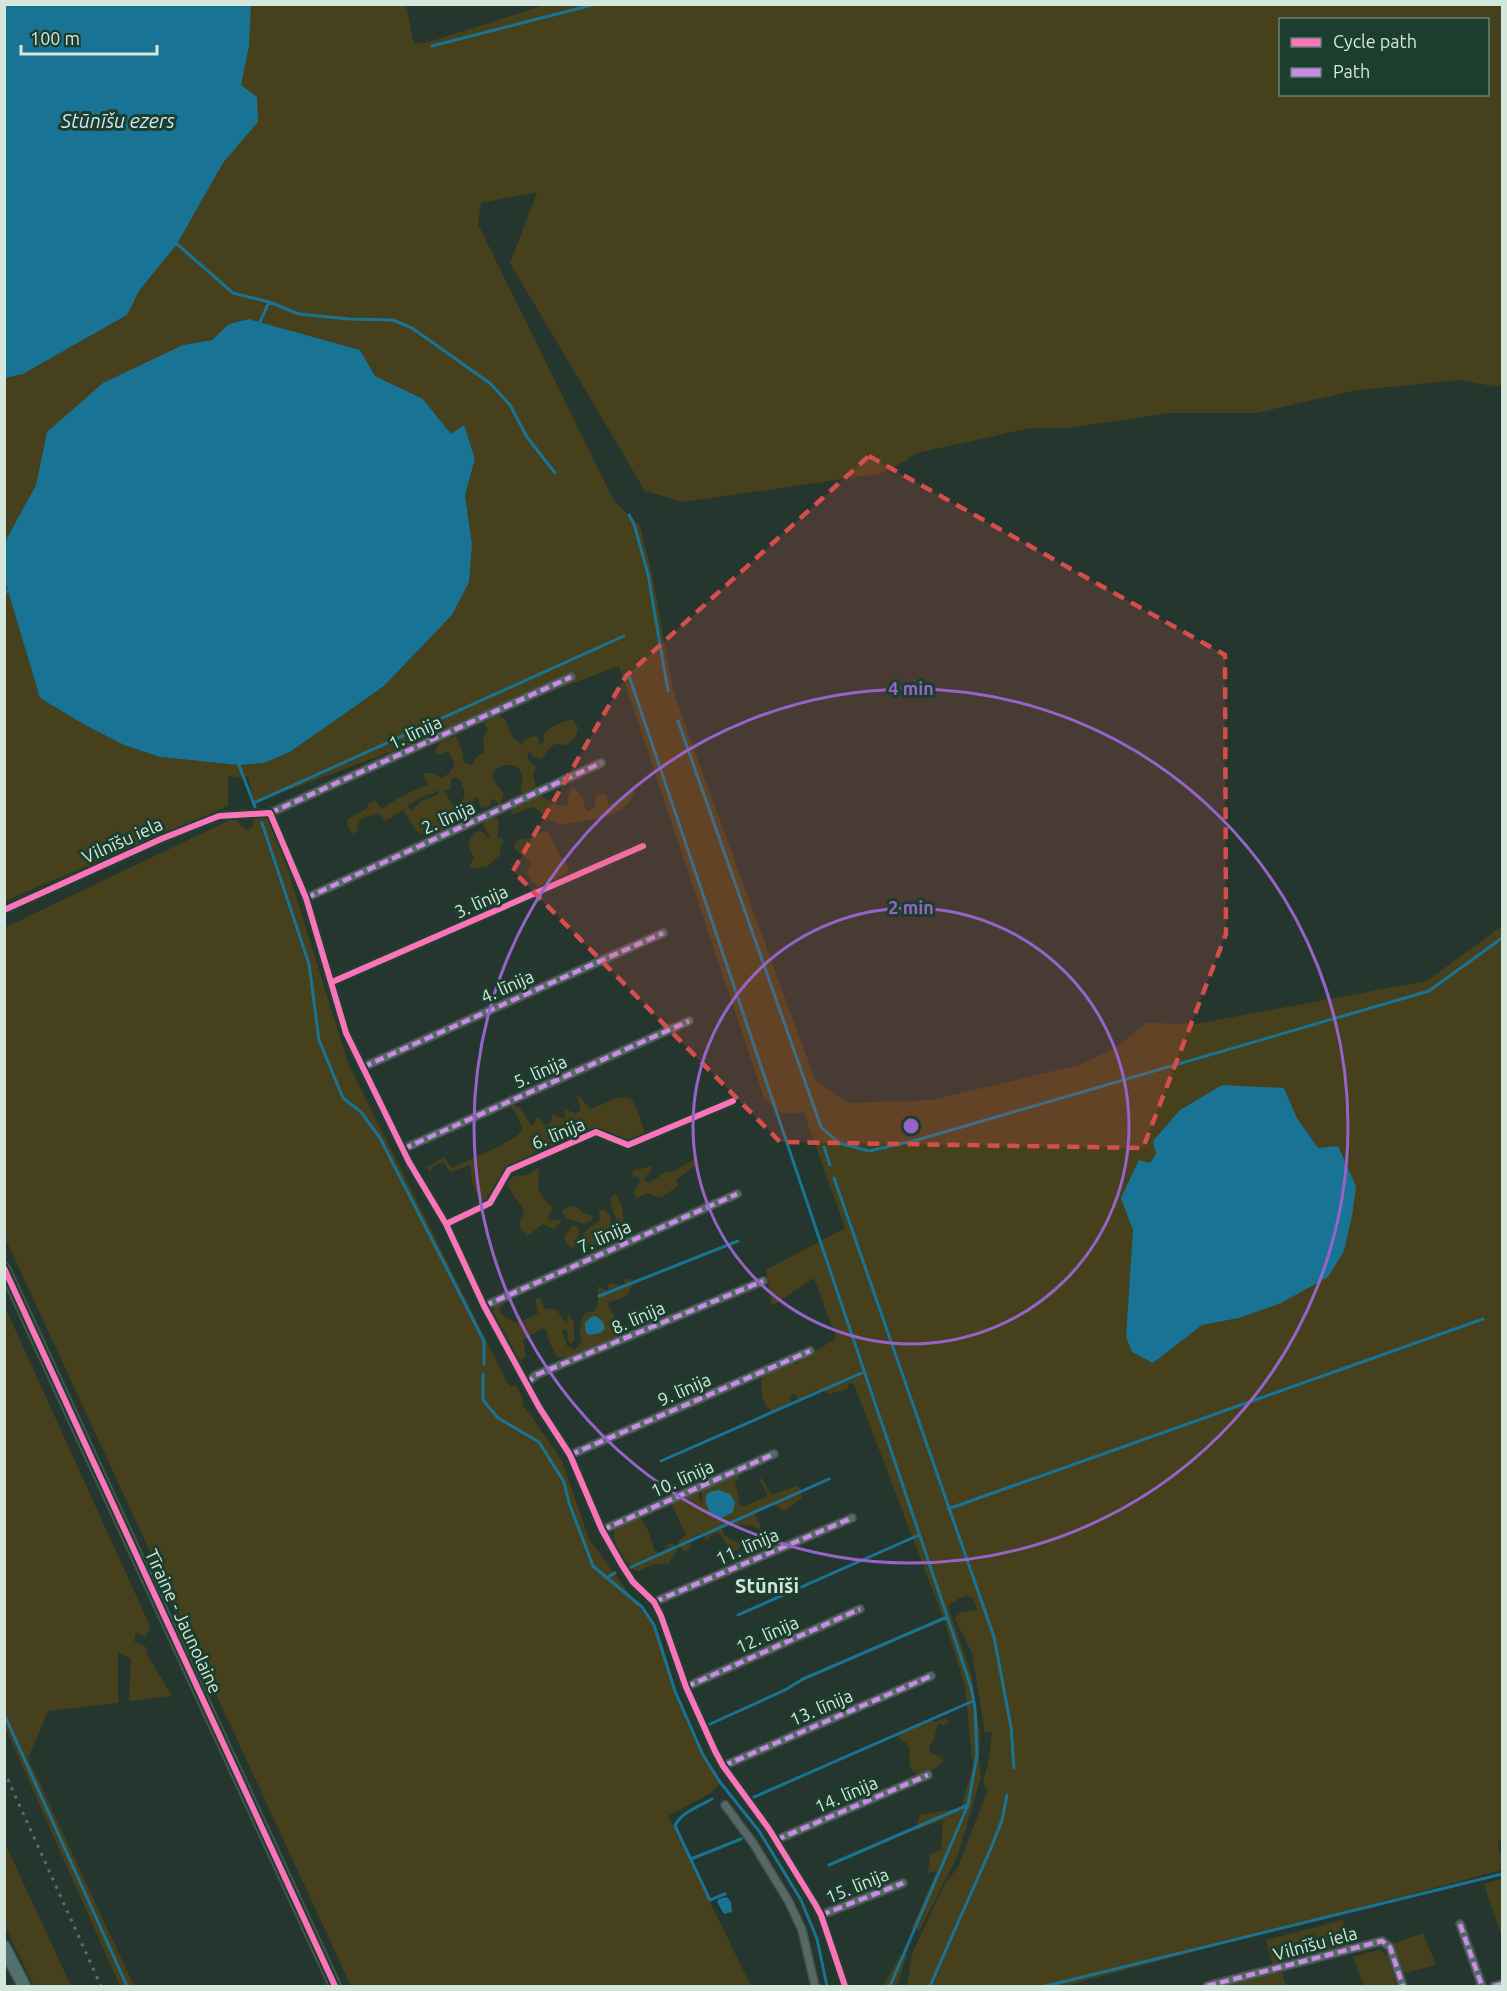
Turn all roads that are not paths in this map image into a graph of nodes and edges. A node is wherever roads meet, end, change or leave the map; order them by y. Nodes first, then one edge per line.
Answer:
1 (571, 677) dead end
2 (602, 764) dead end
3 (270, 813) junction
4 (642, 846) dead end
5 (306, 898) junction
6 (4, 910) edge
7 (663, 933) dead end
8 (332, 982) junction
9 (689, 1021) dead end
10 (363, 1067) junction
11 (733, 1101) dead end
12 (403, 1149) junction
13 (737, 1194) dead end
14 (446, 1224) junction
15 (4, 1268) edge
16 (763, 1281) dead end
17 (484, 1306) junction
18 (810, 1351) dead end
19 (526, 1384) junction
20 (774, 1454) dead end
21 (570, 1455) junction
22 (852, 1518) dead end
23 (602, 1530) junction
24 (654, 1602) junction
25 (861, 1609) dead end
26 (931, 1676) dead end
27 (686, 1687) junction
28 (723, 1766) junction
29 (927, 1775) dead end
30 (725, 1805) dead end
31 (776, 1840) junction
32 (903, 1882) dead end
33 (821, 1915) junction
34 (1460, 1924) dead end
35 (4, 1947) edge
36 (1503, 1984) edge
37 (24, 1986) edge
38 (335, 1986) edge
39 (815, 1986) edge
40 (845, 1986) edge
41 (1207, 1986) edge
42 (1403, 1986) edge
43 (1482, 1986) edge
44 (1494, 1986) edge

1 - 3 street, 1. līnija
2 - 5 street, 2. līnija
3 - 5 street
3 - 6 street, Vilnīšu iela
4 - 8 street, 3. līnija
5 - 8 street
7 - 10 street, 4. līnija
8 - 10 street
9 - 12 street, 5. līnija
10 - 12 street
11 - 14 street, 6. līnija
12 - 14 street
13 - 17 street, 7. līnija
14 - 17 street
15 - 38 main road, Tīraine - Jaunolaine
16 - 19 street, 8. līnija
17 - 19 street
18 - 21 street, 9. līnija
19 - 21 street
20 - 23 street, 10. līnija
21 - 23 street
22 - 24 street, 11. līnija
23 - 24 street
24 - 27 street
25 - 27 street, 12. līnija
26 - 28 street, 13. līnija
27 - 28 street
28 - 31 street
29 - 31 street, 14. līnija
30 - 39 street
31 - 33 street
32 - 33 street, 15. līnija
33 - 40 street
34 - 43 street
35 - 37 highway
36 - 44 street
41 - 42 street, Vilnīšu iela

